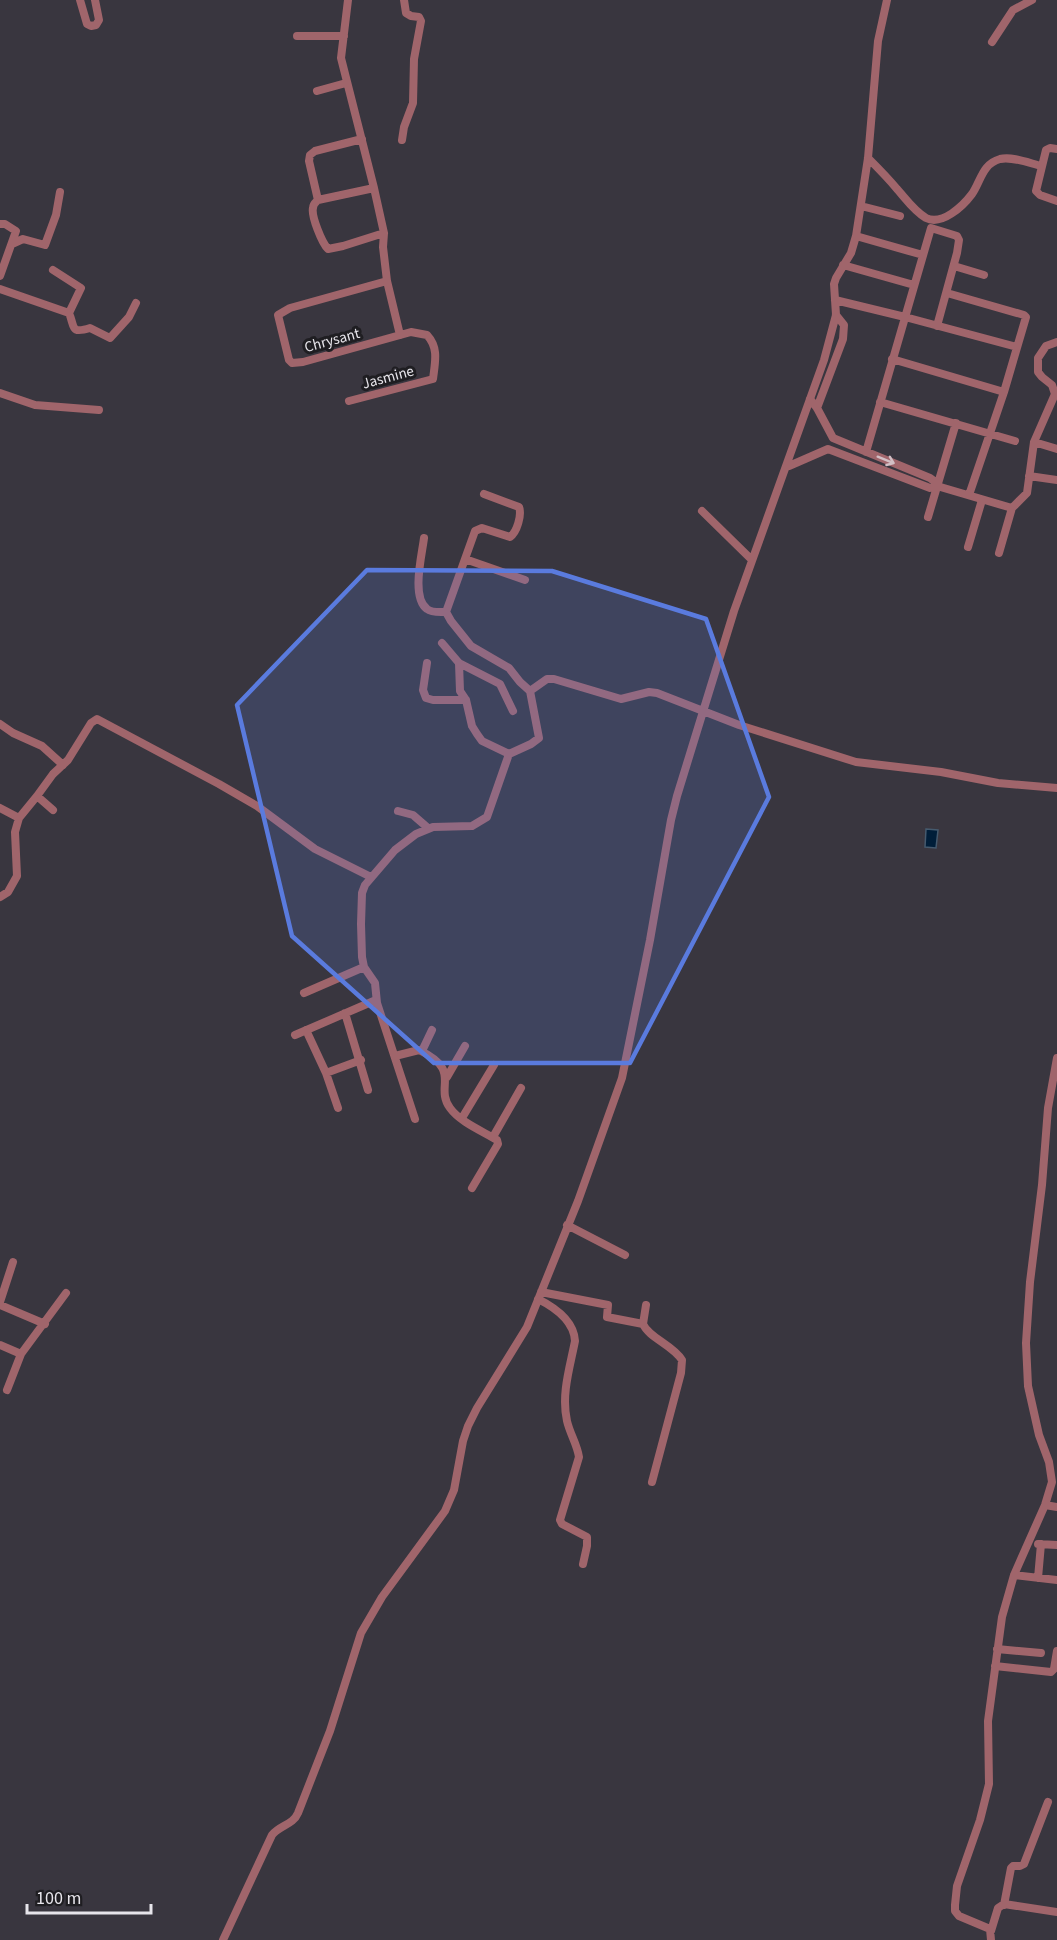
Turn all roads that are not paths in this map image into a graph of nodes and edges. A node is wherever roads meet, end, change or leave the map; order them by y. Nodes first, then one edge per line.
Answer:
1 (80, 0) edge
2 (95, 0) edge
3 (348, 0) edge
4 (404, 0) edge
5 (886, 0) edge
6 (1032, 0) edge
7 (297, 36) dead end
8 (344, 36) junction
9 (992, 42) dead end
10 (346, 83) junction
11 (317, 91) dead end
12 (362, 139) junction
13 (402, 140) dead end
14 (1057, 149) edge
15 (868, 158) junction
16 (1041, 166) junction
17 (374, 188) junction
18 (60, 192) dead end
19 (318, 200) junction
20 (1057, 201) edge
21 (861, 206) junction
22 (900, 216) dead end
23 (0, 224) edge
24 (384, 233) junction
25 (856, 236) junction
26 (12, 244) junction
27 (923, 255) junction
28 (843, 265) junction
29 (954, 266) junction
30 (52, 270) dead end
31 (984, 275) dead end
32 (0, 276) edge
33 (387, 281) junction
34 (914, 285) junction
35 (0, 289) edge
36 (947, 293) junction
37 (835, 300) junction
38 (136, 303) dead end
39 (69, 313) junction
40 (836, 315) junction
41 (905, 316) junction
42 (937, 326) junction
43 (400, 335) junction
44 (1057, 342) edge
45 (1017, 347) junction
46 (892, 359) junction
47 (1004, 392) junction
48 (0, 393) edge
49 (810, 399) junction
50 (350, 401) dead end
51 (880, 402) junction
52 (817, 408) junction
53 (99, 410) dead end
54 (956, 423) junction
55 (991, 433) junction
56 (832, 438) junction
57 (1015, 441) dead end
58 (1034, 442) junction
59 (828, 449) junction
60 (1057, 449) edge
61 (866, 452) junction
62 (789, 466) dead end
63 (1029, 476) junction
64 (1057, 480) edge
65 (937, 486) junction
66 (484, 494) dead end
67 (969, 495) junction
68 (982, 500) junction
69 (1014, 506) junction
70 (702, 511) dead end
71 (928, 517) dead end
72 (424, 538) dead end
73 (968, 547) dead end
74 (999, 553) dead end
75 (465, 559) junction
76 (752, 560) junction
77 (525, 580) dead end
78 (446, 612) junction
79 (442, 643) dead end
80 (427, 663) dead end
81 (459, 663) junction
82 (530, 691) junction
83 (466, 700) junction
84 (513, 711) dead end
85 (703, 711) junction
86 (0, 724) edge
87 (509, 754) junction
88 (63, 765) junction
89 (1057, 788) edge
90 (37, 796) junction
91 (0, 808) edge
92 (53, 810) dead end
93 (399, 810) dead end
94 (19, 818) junction
95 (428, 828) junction
96 (371, 877) junction
97 (0, 897) edge
98 (364, 967) junction
99 (304, 993) dead end
100 (376, 1000) junction
101 (345, 1013) junction
102 (306, 1030) junction
103 (432, 1030) dead end
104 (295, 1035) dead end
105 (465, 1046) dead end
106 (422, 1051) junction
107 (395, 1056) junction
108 (1057, 1059) edge
109 (361, 1060) junction
110 (494, 1065) dead end
111 (326, 1073) junction
112 (447, 1077) junction
113 (1055, 1078) edge
114 (521, 1088) dead end
115 (368, 1090) dead end
116 (338, 1108) dead end
117 (462, 1118) junction
118 (415, 1119) dead end
119 (493, 1137) junction
120 (472, 1188) dead end
121 (567, 1225) junction
122 (625, 1255) dead end
123 (13, 1262) dead end
124 (66, 1293) dead end
125 (540, 1295) junction
126 (0, 1303) edge
127 (646, 1305) dead end
128 (45, 1324) junction
129 (643, 1324) junction
130 (0, 1345) edge
131 (21, 1354) junction
132 (7, 1390) dead end
133 (1054, 1472) edge
134 (652, 1482) dead end
135 (1045, 1505) junction
136 (1057, 1507) edge
137 (1028, 1543) junction
138 (1041, 1544) junction
139 (1057, 1545) edge
140 (583, 1563) dead end
141 (1014, 1575) junction
142 (1038, 1578) junction
143 (1057, 1580) edge
144 (997, 1649) junction
145 (1057, 1651) edge
146 (1041, 1653) dead end
147 (995, 1666) junction
148 (1048, 1802) dead end
149 (1004, 1905) junction
150 (1057, 1912) edge
151 (991, 1936) edge
152 (223, 1940) edge

1 - 2 street
3 - 8 street
4 - 13 street
5 - 15 street
6 - 9 street
7 - 8 street
8 - 10 street
10 - 11 street
10 - 12 street
12 - 17 street
12 - 19 street
14 - 16 street
15 - 16 street
15 - 21 street
16 - 20 street
17 - 19 street
17 - 24 street
18 - 26 street
19 - 24 street
21 - 22 street
21 - 25 street
23 - 26 street
24 - 33 street
25 - 27 street
25 - 28 street
26 - 32 street
27 - 29 street
27 - 34 street
28 - 34 street
28 - 37 street
29 - 31 street
29 - 36 street
30 - 39 street
33 - 43 street
33 - 43 street, Chrysant
34 - 41 street
35 - 39 street
36 - 42 street
36 - 45 street
37 - 40 street
37 - 41 street
38 - 39 street
40 - 49 street
40 - 52 street
41 - 42 street
41 - 46 street
42 - 45 street
43 - 50 street, Jasmine
44 - 58 street
45 - 47 street
46 - 47 street
46 - 51 street
47 - 55 street
48 - 53 street
49 - 52 street
49 - 76 street
51 - 54 street
51 - 61 street
52 - 56 street
54 - 55 street
54 - 65 street
55 - 57 street
55 - 67 street
56 - 59 street
56 - 61 street
58 - 60 street
58 - 63 street
59 - 62 street
59 - 65 street
61 -> 65 street
63 - 64 street
63 - 69 street
65 - 67 street
65 - 71 street
66 - 75 street
67 - 68 street
68 - 69 street
68 - 73 street
69 - 74 street
70 - 76 street
72 - 78 street
75 - 77 street
75 - 78 street
76 - 85 street
78 - 82 street
79 - 81 street
80 - 83 street
81 - 83 street
81 - 84 street
82 - 85 street
82 - 87 street
83 - 87 street
85 - 89 street
85 - 121 street
86 - 88 street
87 - 95 street
88 - 90 street
88 - 96 street
90 - 92 street
90 - 94 street
91 - 94 street
93 - 95 street
94 - 97 street
95 - 96 street
96 - 98 street
98 - 99 street
98 - 100 street
100 - 101 street
100 - 107 street
101 - 102 street
101 - 109 street
102 - 104 street
102 - 111 street
103 - 106 street
105 - 112 street
106 - 107 street
106 - 112 street
107 - 118 street
108 - 113 street
109 - 111 street
109 - 115 street
110 - 117 street
111 - 116 street
112 - 117 street
113 - 133 street
114 - 119 street
117 - 119 street
119 - 120 street
121 - 122 street
121 - 125 street
123 - 126 street
124 - 128 street
125 - 129 street
125 - 140 street
125 - 152 street
126 - 128 street
127 - 129 street
128 - 131 street
129 - 134 street
130 - 131 street
131 - 132 street
133 - 135 street
135 - 136 street
135 - 137 street
137 - 138 street
137 - 141 street
138 - 139 street
138 - 142 street
141 - 142 street
141 - 144 street
142 - 143 street
144 - 146 street
144 - 147 street
145 - 147 street
147 - 151 street
148 - 149 street
149 - 150 street
149 - 151 street

